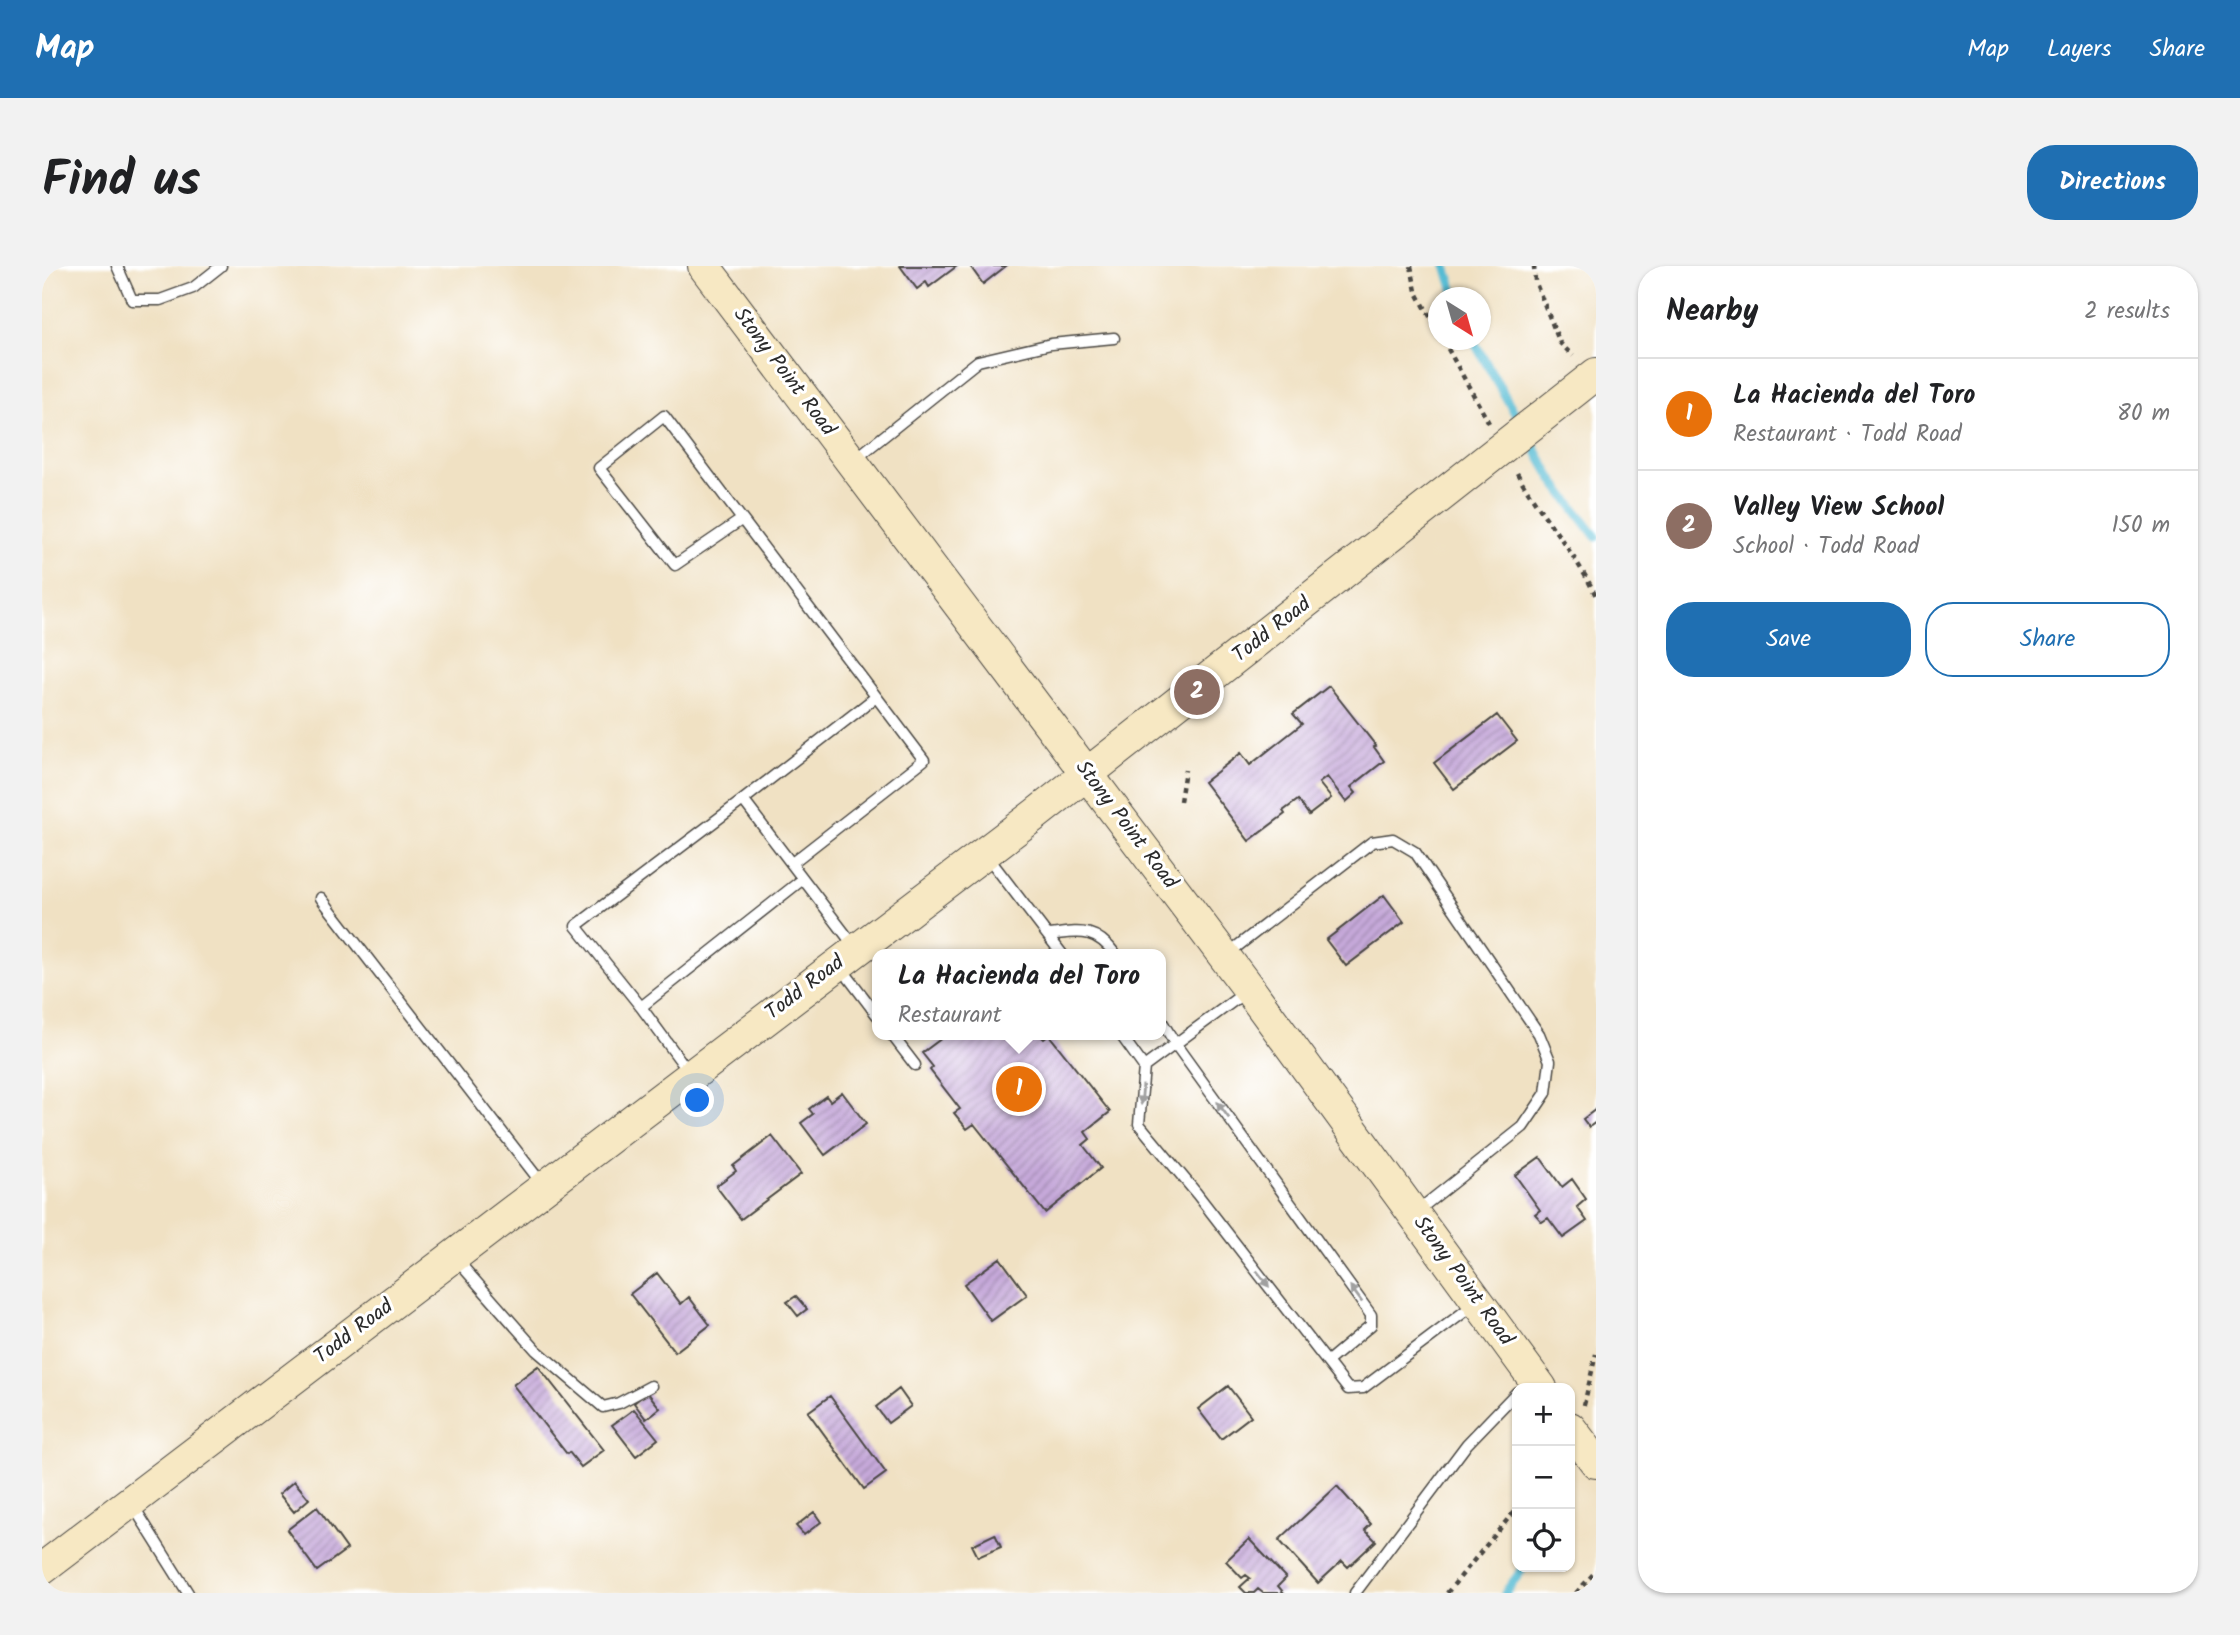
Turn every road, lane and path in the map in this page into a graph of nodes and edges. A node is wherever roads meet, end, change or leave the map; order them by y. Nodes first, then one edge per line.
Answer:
1 (117, 266) edge
2 (221, 266) edge
3 (704, 266) edge
4 (1411, 266) edge
5 (1534, 266) edge
6 (1428, 313) edge
7 (1114, 338) dead end
8 (1586, 382) edge
9 (852, 461) junction
10 (741, 520) junction
11 (876, 697) junction
12 (1185, 770) dead end
13 (1087, 774) junction
14 (743, 800) junction
15 (1180, 801) dead end
16 (985, 853) junction
17 (792, 863) junction
18 (803, 879) junction
19 (321, 898) dead end
20 (1048, 935) junction
21 (1058, 949) edge
22 (1111, 949) edge
23 (847, 956) junction
24 (1224, 957) junction
25 (1249, 989) junction
26 (872, 1005) edge
27 (640, 1007) junction
28 (1166, 1028) edge
29 (896, 1040) edge
30 (1125, 1040) edge
31 (1176, 1045) junction
32 (915, 1065) dead end
33 (1144, 1067) junction
34 (691, 1075) junction
35 (544, 1187) junction
36 (1414, 1214) junction
37 (453, 1256) junction
38 (1479, 1301) junction
39 (1596, 1354) edge
40 (1327, 1362) junction
41 (1526, 1383) edge
42 (651, 1386) dead end
43 (1512, 1401) edge
44 (1575, 1425) edge
45 (1575, 1435) edge
46 (1596, 1462) edge
47 (131, 1501) junction
48 (1516, 1509) edge
49 (42, 1569) edge
50 (1596, 1571) edge
51 (188, 1593) edge
52 (1355, 1593) edge
53 (1447, 1593) edge
54 (1576, 1593) edge

1 - 2 lane
3 - 9 main road, Stony Point Road
4 - 6 path
5 - 8 path
7 - 9 lane
8 - 13 main road, Todd Road
9 - 13 main road, Stony Point Road
10 - 10 lane
10 - 11 lane
11 - 14 lane
11 - 17 lane
12 - 15 path
13 - 16 main road, Todd Road
13 - 24 main road, Stony Point Road
14 - 17 lane
14 - 27 lane
16 - 20 lane
16 - 23 main road, Todd Road
17 - 18 lane
18 - 23 lane
18 - 27 lane
19 - 35 lane
20 - 21 lane
20 - 22 lane
23 - 26 lane
23 - 34 main road, Todd Road
24 - 25 main road, Stony Point Road
24 - 36 lane
25 - 31 lane
25 - 36 main road, Stony Point Road
27 - 34 lane
28 - 31 lane
29 - 32 lane
30 - 33 lane
31 - 33 lane
40 -> 31 lane
33 -> 40 lane
34 - 35 main road, Todd Road
35 - 37 main road, Todd Road
36 - 38 main road, Stony Point Road
37 - 42 lane
37 - 47 main road, Todd Road
38 - 40 lane
38 - 41 main road, Stony Point Road
39 - 44 path
43 - 52 lane
45 - 46 main road
47 - 49 main road, Todd Road
47 - 51 lane
48 - 53 path
50 - 54 path

